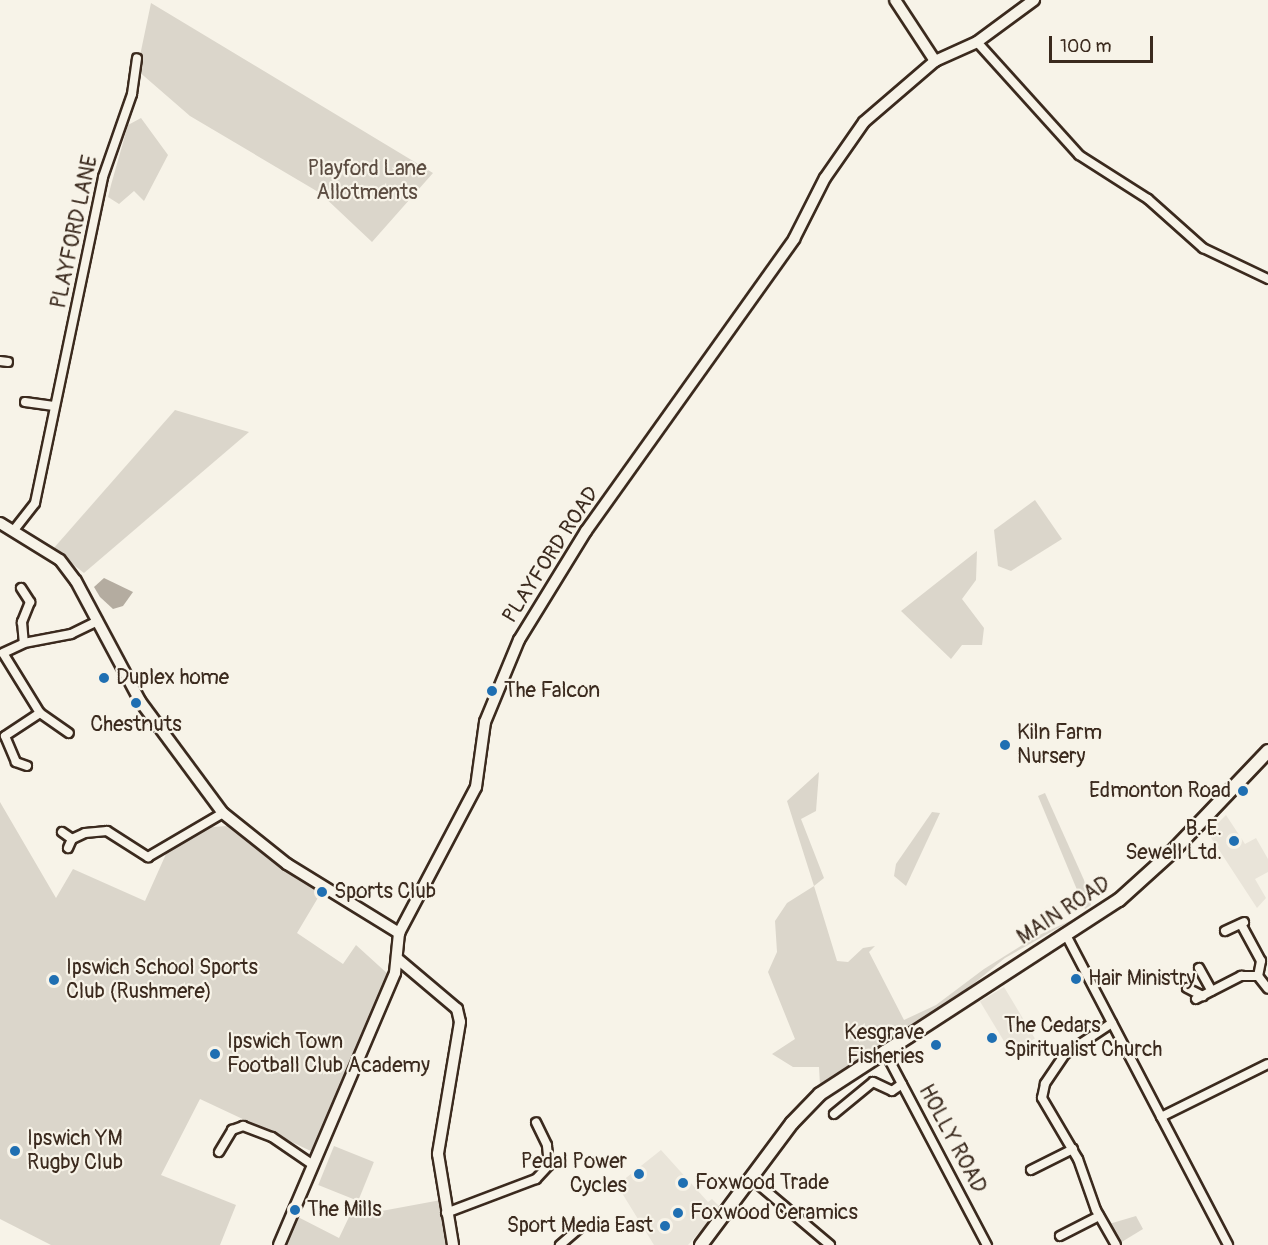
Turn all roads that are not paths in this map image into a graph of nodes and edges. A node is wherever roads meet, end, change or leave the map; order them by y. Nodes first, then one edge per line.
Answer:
1 (896, 0) edge
2 (1034, 0) edge
3 (977, 42) junction
4 (935, 62) junction
5 (136, 63) dead end
6 (1268, 279) edge
7 (24, 402) dead end
8 (54, 406) junction
9 (0, 523) edge
10 (14, 530) junction
11 (21, 588) dead end
12 (98, 621) junction
13 (24, 643) junction
14 (2, 654) edge
15 (40, 712) junction
16 (69, 733) dead end
17 (1267, 754) edge
18 (27, 766) dead end
19 (223, 813) junction
20 (62, 832) dead end
21 (72, 839) junction
22 (68, 848) dead end
23 (1225, 931) dead end
24 (399, 933) junction
25 (1065, 933) junction
26 (399, 960) junction
27 (1199, 969) dead end
28 (1258, 976) junction
29 (1187, 988) dead end
30 (1268, 989) edge
31 (1212, 991) junction
32 (1112, 1023) junction
33 (884, 1050) junction
34 (1268, 1064) edge
35 (902, 1084) junction
36 (834, 1114) dead end
37 (1161, 1117) junction
38 (536, 1122) dead end
39 (1073, 1149) junction
40 (219, 1152) dead end
41 (313, 1165) junction
42 (1031, 1170) dead end
43 (752, 1179) junction
44 (446, 1213) junction
45 (1099, 1216) junction
46 (582, 1226) dead end
47 (1060, 1236) dead end
48 (279, 1245) edge
49 (453, 1245) edge
50 (560, 1245) edge
51 (701, 1245) edge
52 (830, 1245) edge
53 (987, 1245) edge
54 (1116, 1245) edge
55 (1228, 1245) edge

1 - 4 street
2 - 3 street, PLAYFORD ROAD
3 - 4 street, PLAYFORD ROAD
3 - 6 street
4 - 24 street, PLAYFORD ROAD
5 - 8 street, PLAYFORD LANE
7 - 8 street
8 - 10 street, PLAYFORD LANE
9 - 10 street
10 - 12 street
11 - 13 street
12 - 13 street
12 - 19 street
13 - 14 street
14 - 15 street
15 - 16 street
15 - 18 street
17 - 25 main road, MAIN ROAD
19 - 21 street
19 - 24 street
20 - 21 street
21 - 22 street
23 - 28 street
24 - 26 street, PLAYFORD ROAD
25 - 32 street
25 - 33 main road, MAIN ROAD
26 - 41 street, PLAYFORD ROAD
26 - 44 street
27 - 31 street
28 - 30 street
28 - 31 street
29 - 31 street
32 - 37 street
32 - 39 street
33 - 35 street, HOLLY ROAD
33 - 43 main road, MAIN ROAD
34 - 37 street
35 - 36 street
35 - 53 street, HOLLY ROAD
37 - 55 street
38 - 44 street
39 - 42 street
39 - 45 street
40 - 41 street
41 - 48 street, PLAYFORD ROAD
43 - 51 main road, MAIN ROAD
43 - 52 street
44 - 49 street
45 - 47 street
45 - 54 street
46 - 50 street

